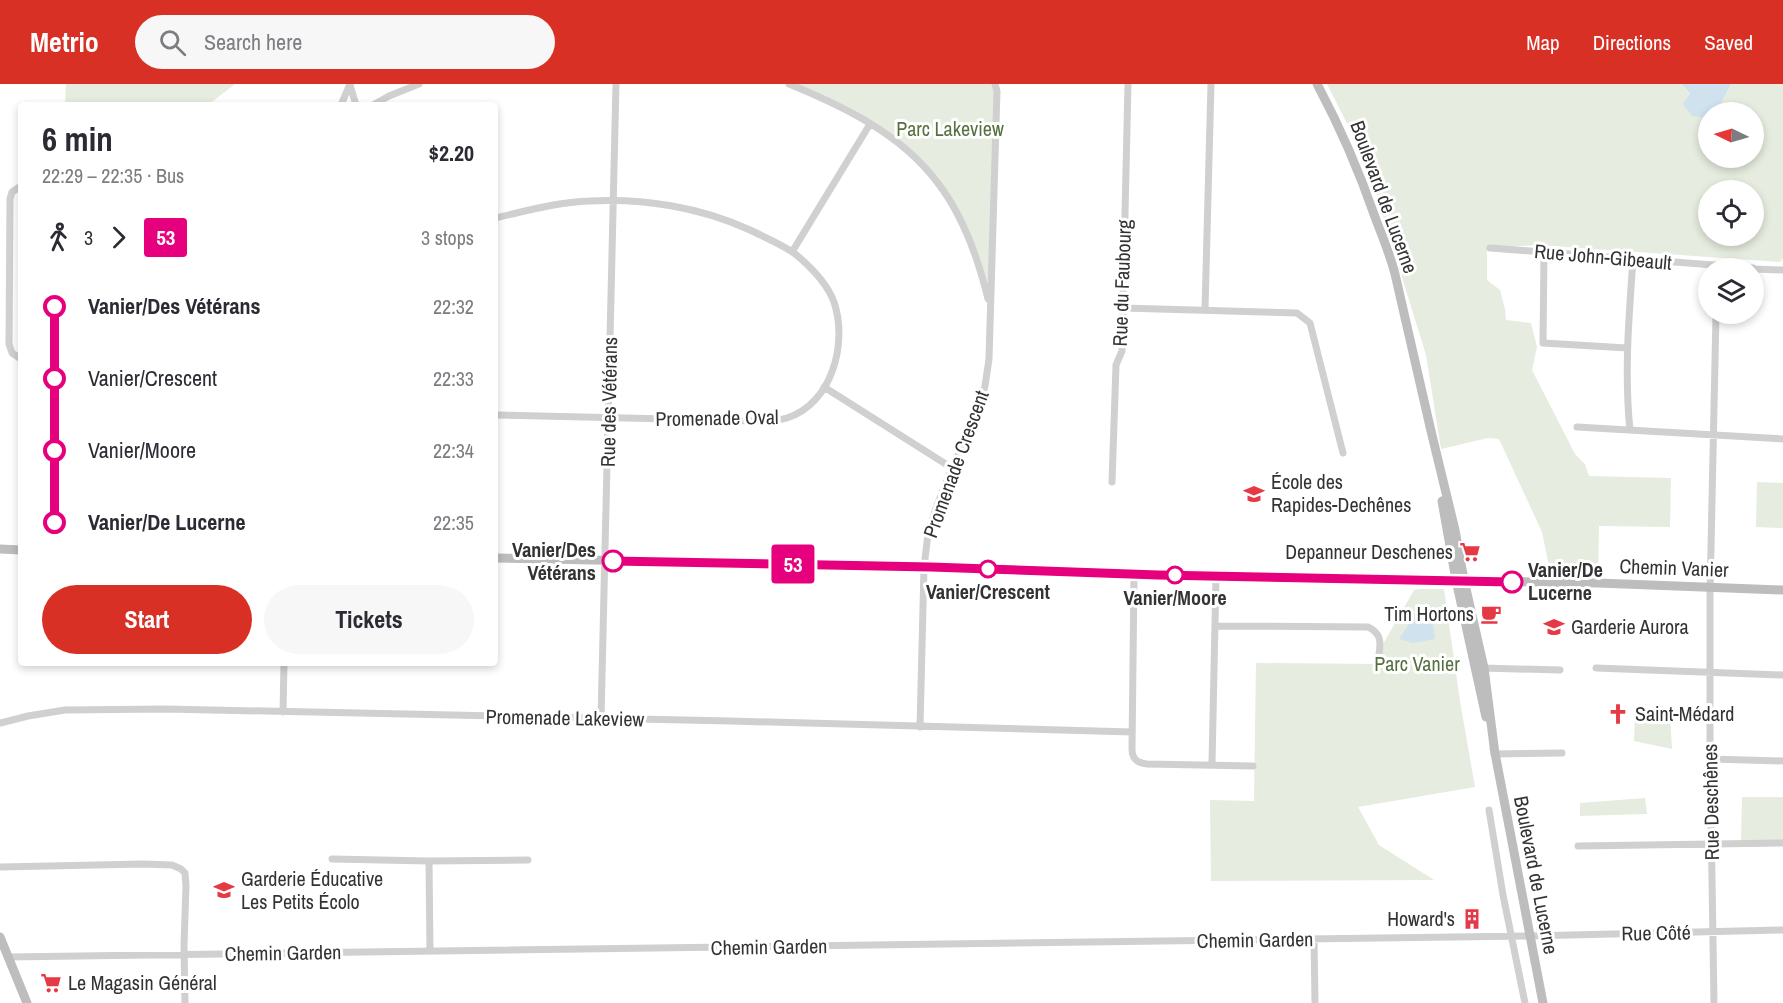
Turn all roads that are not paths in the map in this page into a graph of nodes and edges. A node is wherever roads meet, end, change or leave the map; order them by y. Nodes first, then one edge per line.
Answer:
1 (350, 84) edge
2 (419, 84) edge
3 (616, 84) edge
4 (789, 84) edge
5 (995, 84) edge
6 (1128, 84) edge
7 (1211, 84) edge
8 (1317, 84) edge
9 (342, 102) edge
10 (356, 102) edge
11 (378, 102) edge
12 (870, 124) junction
13 (18, 188) edge
14 (614, 201) junction
15 (498, 217) edge
16 (1490, 248) dead end
17 (792, 252) junction
18 (1544, 252) junction
19 (1633, 260) junction
20 (1698, 265) edge
21 (1764, 269) edge
22 (1783, 270) edge
23 (1123, 308) junction
24 (1205, 309) junction
25 (991, 310) junction
26 (1716, 324) edge
27 (1627, 348) junction
28 (18, 357) edge
29 (824, 387) junction
30 (498, 415) edge
31 (609, 418) junction
32 (1577, 427) dead end
33 (1630, 430) junction
34 (1714, 435) junction
35 (1783, 439) edge
36 (1343, 453) dead end
37 (952, 468) junction
38 (1112, 482) dead end
39 (0, 549) edge
40 (18, 550) edge
41 (498, 558) edge
42 (605, 561) junction
43 (924, 567) junction
44 (1134, 575) junction
45 (1216, 576) junction
46 (1460, 580) junction
47 (1710, 588) junction
48 (1783, 590) edge
49 (1215, 626) junction
50 (1379, 654) dead end
51 (284, 666) edge
52 (1480, 668) junction
53 (1596, 669) dead end
54 (1560, 670) dead end
55 (1710, 671) junction
56 (1783, 675) edge
57 (283, 712) junction
58 (601, 719) junction
59 (0, 723) edge
60 (920, 727) junction
61 (1132, 732) junction
62 (1562, 753) dead end
63 (1495, 754) junction
64 (1710, 759) junction
65 (1783, 761) edge
66 (1212, 765) junction
67 (1253, 766) dead end
68 (1489, 810) dead end
69 (1783, 843) edge
70 (1712, 844) junction
71 (1578, 846) dead end
72 (332, 859) dead end
73 (528, 860) dead end
74 (429, 861) junction
75 (0, 867) edge
76 (1783, 930) edge
77 (1713, 932) junction
78 (1513, 936) junction
79 (1529, 936) junction
80 (0, 937) edge
81 (1314, 939) junction
82 (430, 951) junction
83 (184, 955) junction
84 (8, 957) junction
85 (27, 1003) edge
86 (185, 1003) edge
87 (1315, 1003) edge
88 (1526, 1003) edge
89 (1543, 1003) edge
90 (1714, 1003) edge

1 - 9 street
1 - 10 street
2 - 11 street
3 - 14 street, Rue des Vétérans
4 - 12 street, Promenade Crescent
5 - 25 street, Promenade Crescent
6 - 23 street, Rue du Faubourg
7 - 24 street
8 - 46 street, Boulevard de Lucerne
12 - 17 street
12 - 25 street, Promenade Crescent
13 - 28 street
14 - 15 street, Promenade Oval
14 - 17 street, Promenade Oval
14 - 31 street, Rue des Vétérans
16 - 18 street, Rue John-Gibeault
17 - 29 street, Promenade Oval
18 - 19 street, Rue John-Gibeault
18 - 27 street
19 - 20 street, Rue John-Gibeault
19 - 27 street
21 - 22 street, Rue John-Gibeault
23 - 24 street
23 - 38 street, Rue du Faubourg
24 - 36 street
25 - 37 street, Promenade Crescent
26 - 34 street, Rue Deschênes
27 - 33 street
29 - 31 street, Promenade Oval
29 - 37 street
30 - 31 street, Promenade Oval
31 - 42 street, Rue des Vétérans
32 - 33 street
33 - 34 street
34 - 35 street
34 - 47 street, Rue Deschênes
37 - 43 street, Promenade Crescent
39 - 40 street
41 - 42 street, Chemin Vanier
42 - 43 street, Chemin Vanier
42 - 58 street, Rue des Vétérans
43 - 44 street, Chemin Vanier
43 - 60 street, Promenade Crescent
44 - 45 street, Chemin Vanier
44 - 61 street
45 - 46 street, Chemin Vanier
45 - 49 street
46 - 47 street, Chemin Vanier
46 - 52 street, Boulevard de Lucerne
47 - 48 street, Chemin Vanier
47 - 55 street, Rue Deschênes
49 - 50 street
49 - 66 street
51 - 57 street
52 - 54 street
52 - 63 street, Boulevard de Lucerne
53 - 55 street
55 - 56 street
55 - 64 street, Rue Deschênes
57 - 58 street, Promenade Lakeview
57 - 59 street, Promenade Lakeview
58 - 60 street, Promenade Lakeview
60 - 61 street, Promenade Lakeview
61 - 66 street
62 - 63 street
63 - 79 street, Boulevard de Lucerne
64 - 65 street
64 - 70 street, Rue Deschênes
66 - 67 street
68 - 78 street
69 - 70 street
70 - 71 street
70 - 77 street, Rue Deschênes
72 - 74 street
73 - 74 street
74 - 82 street
75 - 83 street
76 - 77 street, Rue Côté
77 - 79 street, Rue Côté
77 - 90 street, Rue Deschênes
78 - 79 street, Chemin Garden
78 - 81 street, Chemin Garden
78 - 88 street
79 - 89 street, Boulevard de Lucerne
80 - 84 street
81 - 82 street, Chemin Garden
81 - 87 street
82 - 83 street, Chemin Garden
83 - 84 street, Chemin Garden
83 - 86 street
84 - 85 street

